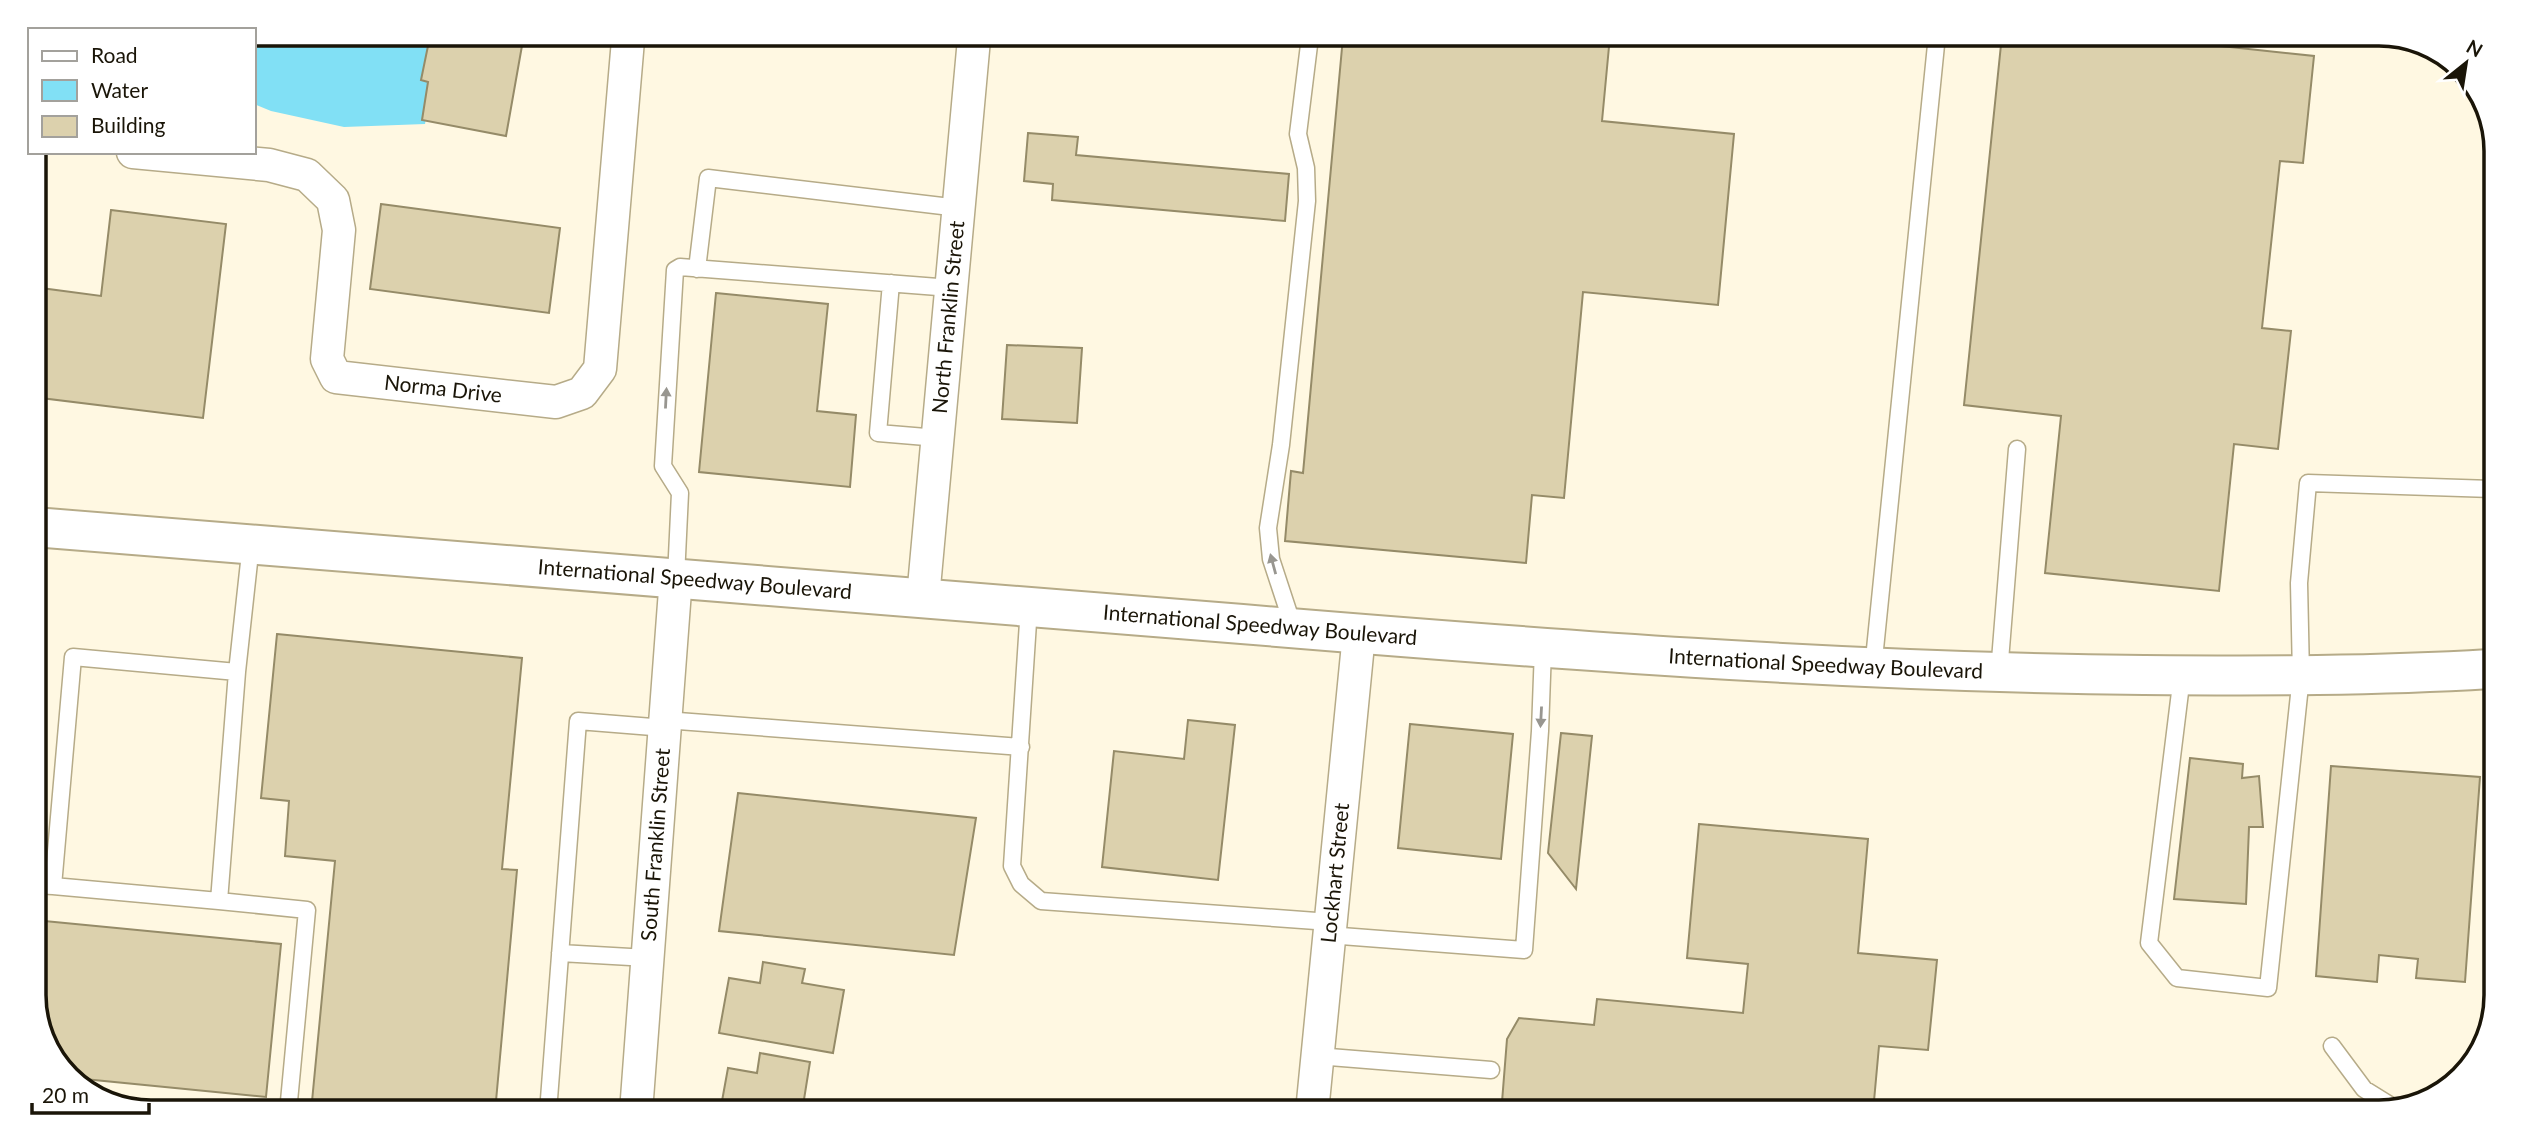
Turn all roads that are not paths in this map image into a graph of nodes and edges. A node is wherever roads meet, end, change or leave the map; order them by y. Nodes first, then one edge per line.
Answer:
1 (628, 45) edge
2 (973, 45) edge
3 (1309, 45) edge
4 (1936, 45) edge
5 (154, 154) edge
6 (958, 208) junction
7 (697, 269) junction
8 (891, 283) junction
9 (951, 288) junction
10 (938, 438) junction
11 (2017, 449) dead end
12 (2483, 489) edge
13 (46, 528) edge
14 (251, 544) junction
15 (676, 578) junction
16 (923, 597) junction
17 (1029, 607) junction
18 (1294, 628) junction
19 (1359, 634) junction
20 (1544, 649) junction
21 (1873, 669) junction
22 (2484, 669) edge
23 (237, 672) junction
24 (1999, 673) junction
25 (2182, 676) junction
26 (2301, 676) junction
27 (665, 724) junction
28 (1021, 747) junction
29 (46, 886) edge
30 (53, 886) junction
31 (219, 901) junction
32 (1329, 929) junction
33 (560, 953) junction
34 (648, 958) junction
35 (2332, 1046) dead end
36 (1317, 1056) junction
37 (1491, 1070) dead end
38 (289, 1100) edge
39 (549, 1100) edge
40 (637, 1100) edge
41 (1313, 1100) edge
42 (2381, 1100) edge

1 - 5 street, Norma Drive
2 - 6 street, North Franklin Street
18 -> 3 lane
4 - 21 lane
6 - 7 lane
6 - 9 street, North Franklin Street
7 - 8 lane
15 -> 7 lane
8 - 9 lane
8 - 10 lane
9 - 10 street, North Franklin Street
10 - 16 street, North Franklin Street
11 - 24 lane
12 - 26 lane
13 - 14 main road, International Speedway Boulevard
14 - 15 main road, International Speedway Boulevard
14 - 23 lane
15 - 16 main road, International Speedway Boulevard
15 - 27 street, South Franklin Street
16 - 17 main road, International Speedway Boulevard
17 - 18 main road, International Speedway Boulevard
17 - 28 lane
18 - 19 main road, International Speedway Boulevard
19 - 20 main road, International Speedway Boulevard
19 - 32 street, Lockhart Street
20 - 21 main road, International Speedway Boulevard
20 -> 32 lane
21 - 24 main road, International Speedway Boulevard
22 - 26 main road, International Speedway Boulevard
23 - 30 lane
23 - 31 lane
24 - 25 main road, International Speedway Boulevard
25 - 26 main road, International Speedway Boulevard
25 - 26 lane
27 - 28 lane
27 - 33 lane
27 - 34 street, South Franklin Street
28 - 32 lane
29 - 30 lane
30 - 31 lane
31 - 38 lane
32 - 36 street, Lockhart Street
33 - 34 lane
33 - 39 lane
34 - 40 street, South Franklin Street
35 - 42 lane
36 - 37 lane
36 - 41 street, Lockhart Street

